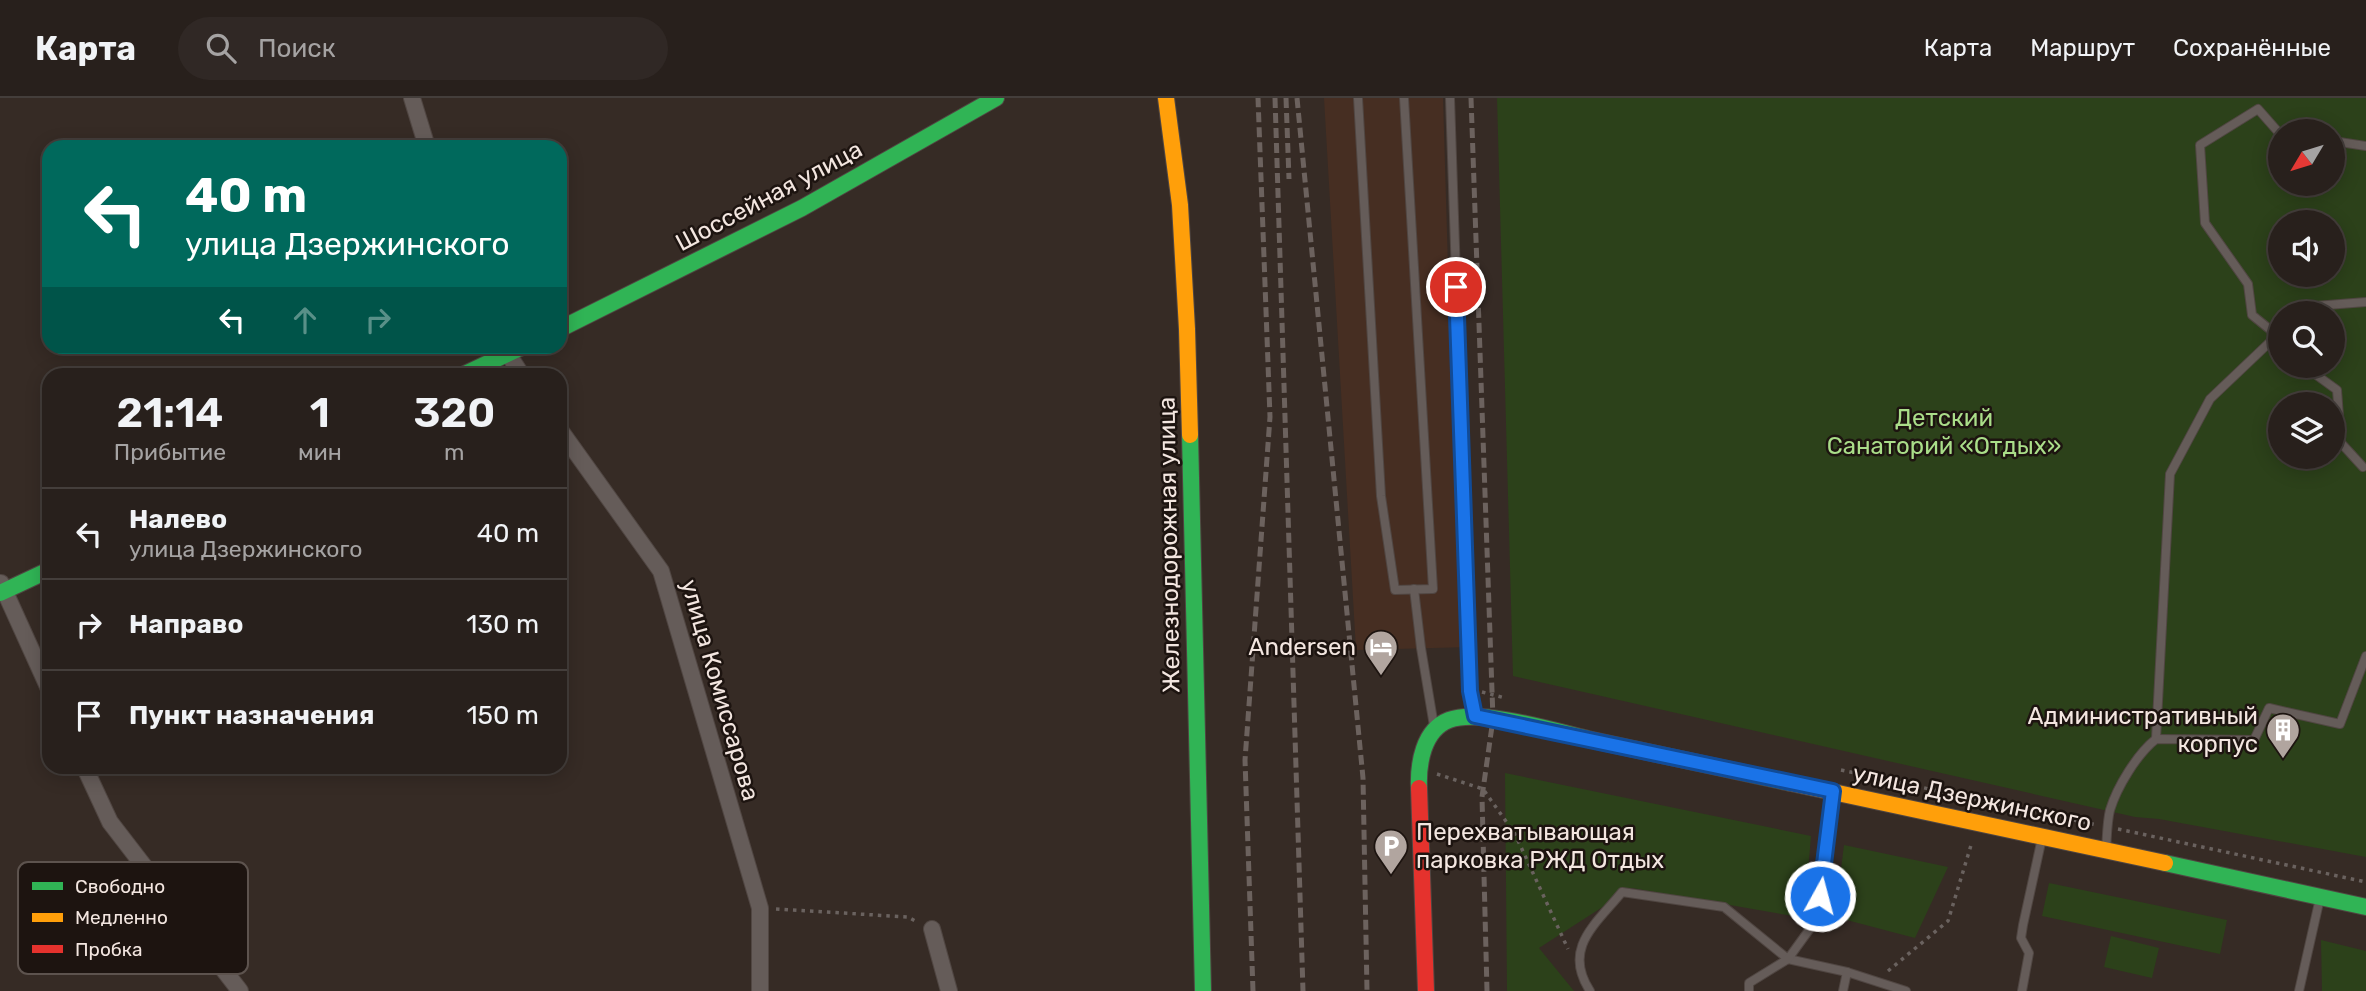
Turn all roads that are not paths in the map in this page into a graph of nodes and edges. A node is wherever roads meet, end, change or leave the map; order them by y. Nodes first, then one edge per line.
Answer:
1 (412, 98) edge
2 (996, 98) edge
3 (1166, 98) edge
4 (1358, 98) edge
5 (1404, 98) edge
6 (1450, 98) edge
7 (2268, 120) edge
8 (425, 140) edge
9 (2345, 143) edge
10 (2366, 146) edge
11 (2366, 302) edge
12 (2345, 304) edge
13 (567, 326) edge
14 (2268, 330) edge
15 (2268, 345) edge
16 (500, 354) edge
17 (476, 368) edge
18 (2320, 378) edge
19 (567, 440) edge
20 (2365, 468) edge
21 (42, 573) edge
22 (1, 589) edge
23 (1414, 589) junction
24 (2366, 656) edge
25 (42, 674) edge
26 (1475, 716) junction
27 (1434, 729) junction
28 (2156, 739) junction
29 (88, 774) edge
30 (1833, 791) junction
31 (2043, 836) junction
32 (2106, 850) junction
33 (141, 862) edge
34 (2321, 897) junction
35 (2366, 907) edge
36 (932, 929) road end
37 (1788, 959) junction
38 (1847, 972) junction
39 (227, 974) edge
40 (240, 991) edge
41 (760, 991) edge
42 (949, 991) edge
43 (1203, 991) edge
44 (1426, 991) edge
45 (1590, 991) edge
46 (1749, 991) edge
47 (1843, 991) edge
48 (1906, 991) edge
49 (2022, 991) edge
50 (2299, 991) edge

1 - 8 street
2 - 13 street, Шоссейная улица
3 - 43 street, Железнодорожная улица
4 - 23 lane
5 - 23 lane
6 - 26 lane
7 - 14 lane
9 - 10 lane
11 - 12 lane
15 - 28 lane
16 - 17 street
18 - 20 lane
19 - 41 street, улица Комиссарова
21 - 22 street
22 - 25 street
23 - 27 lane
24 - 28 lane
26 - 27 street, улица Дзержинского
26 - 30 street, улица Дзержинского
27 - 44 street
28 - 32 lane
29 - 33 street
30 - 31 street, улица Дзержинского
30 - 37 lane
31 - 32 street, улица Дзержинского
31 - 49 lane
32 - 34 street, улица Дзержинского
34 - 35 street, улица Дзержинского
34 - 50 lane
36 - 42 street
37 - 38 lane
37 - 45 lane
37 - 46 lane
38 - 47 lane
38 - 48 lane
39 - 40 street

